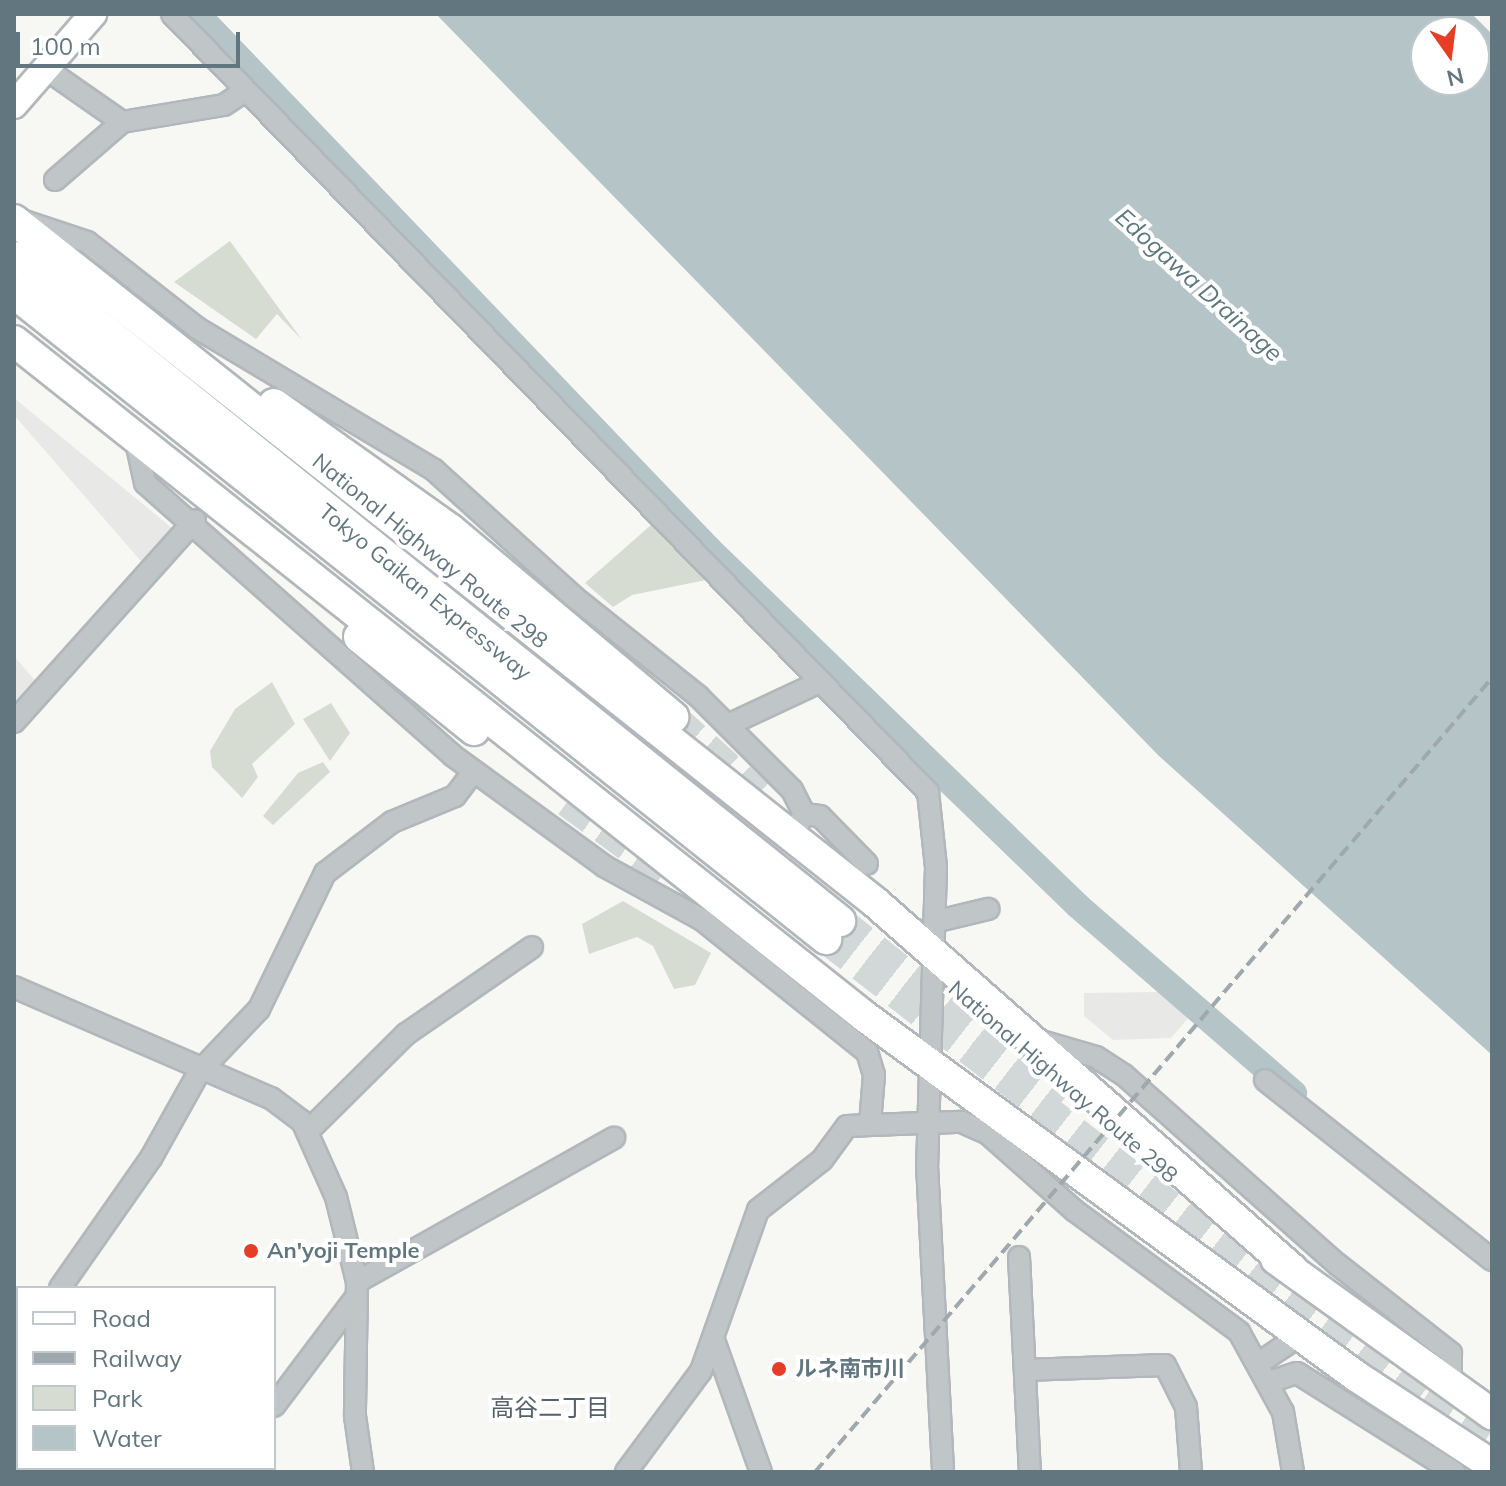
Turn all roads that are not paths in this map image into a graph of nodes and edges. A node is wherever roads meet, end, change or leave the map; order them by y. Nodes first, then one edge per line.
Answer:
1 (93, 14) edge
2 (172, 14) edge
3 (46, 69) junction
4 (245, 91) junction
5 (14, 105) edge
6 (122, 122) junction
7 (55, 180) dead end
8 (14, 219) edge
9 (21, 281) edge
10 (143, 323) junction
11 (14, 341) edge
12 (135, 437) junction
13 (202, 487) junction
14 (195, 520) junction
15 (820, 682) junction
16 (673, 717) tunnel mouth
17 (14, 722) edge
18 (728, 725) junction
19 (474, 771) junction
20 (567, 802) tunnel mouth
21 (797, 826) junction
22 (988, 909) dead end
23 (934, 922) junction
24 (833, 930) tunnel mouth
25 (532, 947) dead end
26 (932, 959) junction
27 (826, 982) junction
28 (14, 987) edge
29 (864, 1016) junction
30 (833, 1026) junction
31 (1034, 1039) junction
32 (928, 1056) junction
33 (199, 1072) junction
34 (1265, 1080) dead end
35 (926, 1123) junction
36 (870, 1124) junction
37 (308, 1131) junction
38 (614, 1138) dead end
39 (1019, 1257) dead end
40 (1492, 1260) edge
41 (1292, 1269) junction
42 (61, 1286) edge
43 (355, 1291) junction
44 (1292, 1326) junction
45 (715, 1343) junction
46 (1259, 1363) junction
47 (1025, 1370) junction
48 (1269, 1382) junction
49 (1451, 1387) junction
50 (276, 1403) edge
51 (1492, 1414) edge
52 (1492, 1465) edge
53 (363, 1472) edge
54 (626, 1472) edge
55 (761, 1472) edge
56 (943, 1472) edge
57 (1030, 1472) edge
58 (1191, 1472) edge
59 (1293, 1472) edge
60 (1454, 1472) edge

1 - 3 main road
2 - 4 street
3 - 5 main road
3 - 6 street
4 - 6 street
4 - 15 street
6 - 7 street
8 - 10 highway, National Highway Route 298
8 - 18 street
9 - 24 highway, Tokyo Gaikan Expressway
10 - 16 highway
10 - 21 highway, National Highway Route 298
11 - 12 highway, National Highway Route 298
12 - 13 highway, National Highway Route 298
12 - 14 street
13 - 20 highway
13 - 27 highway, National Highway Route 298
14 - 17 street
14 - 19 street
15 - 18 street
15 - 23 street
18 - 21 street
19 - 30 street
19 - 33 street
21 - 26 highway, National Highway Route 298
22 - 23 street
23 - 26 street
25 - 37 street
26 - 31 highway, National Highway Route 298
26 - 32 street
26 - 41 highway, National Highway Route 298
27 - 29 highway, National Highway Route 298
27 - 32 highway, National Highway Route 298
28 - 33 street
29 - 30 street
29 - 32 highway, National Highway Route 298
30 - 36 street
31 - 41 highway, National Highway Route 298
31 - 49 street
32 - 35 street
32 - 44 highway, National Highway Route 298
33 - 37 street
33 - 42 street
34 - 40 street
35 - 36 street
35 - 46 street
35 - 56 street
36 - 45 street
37 - 43 street
38 - 43 street
39 - 47 street
41 - 49 highway, National Highway Route 298
43 - 50 street
43 - 53 street
44 - 46 street
44 - 52 highway, National Highway Route 298
45 - 54 street
45 - 55 street
46 - 48 street
47 - 57 street
47 - 58 street
48 - 59 street
48 - 60 street
49 - 51 highway, National Highway Route 298

